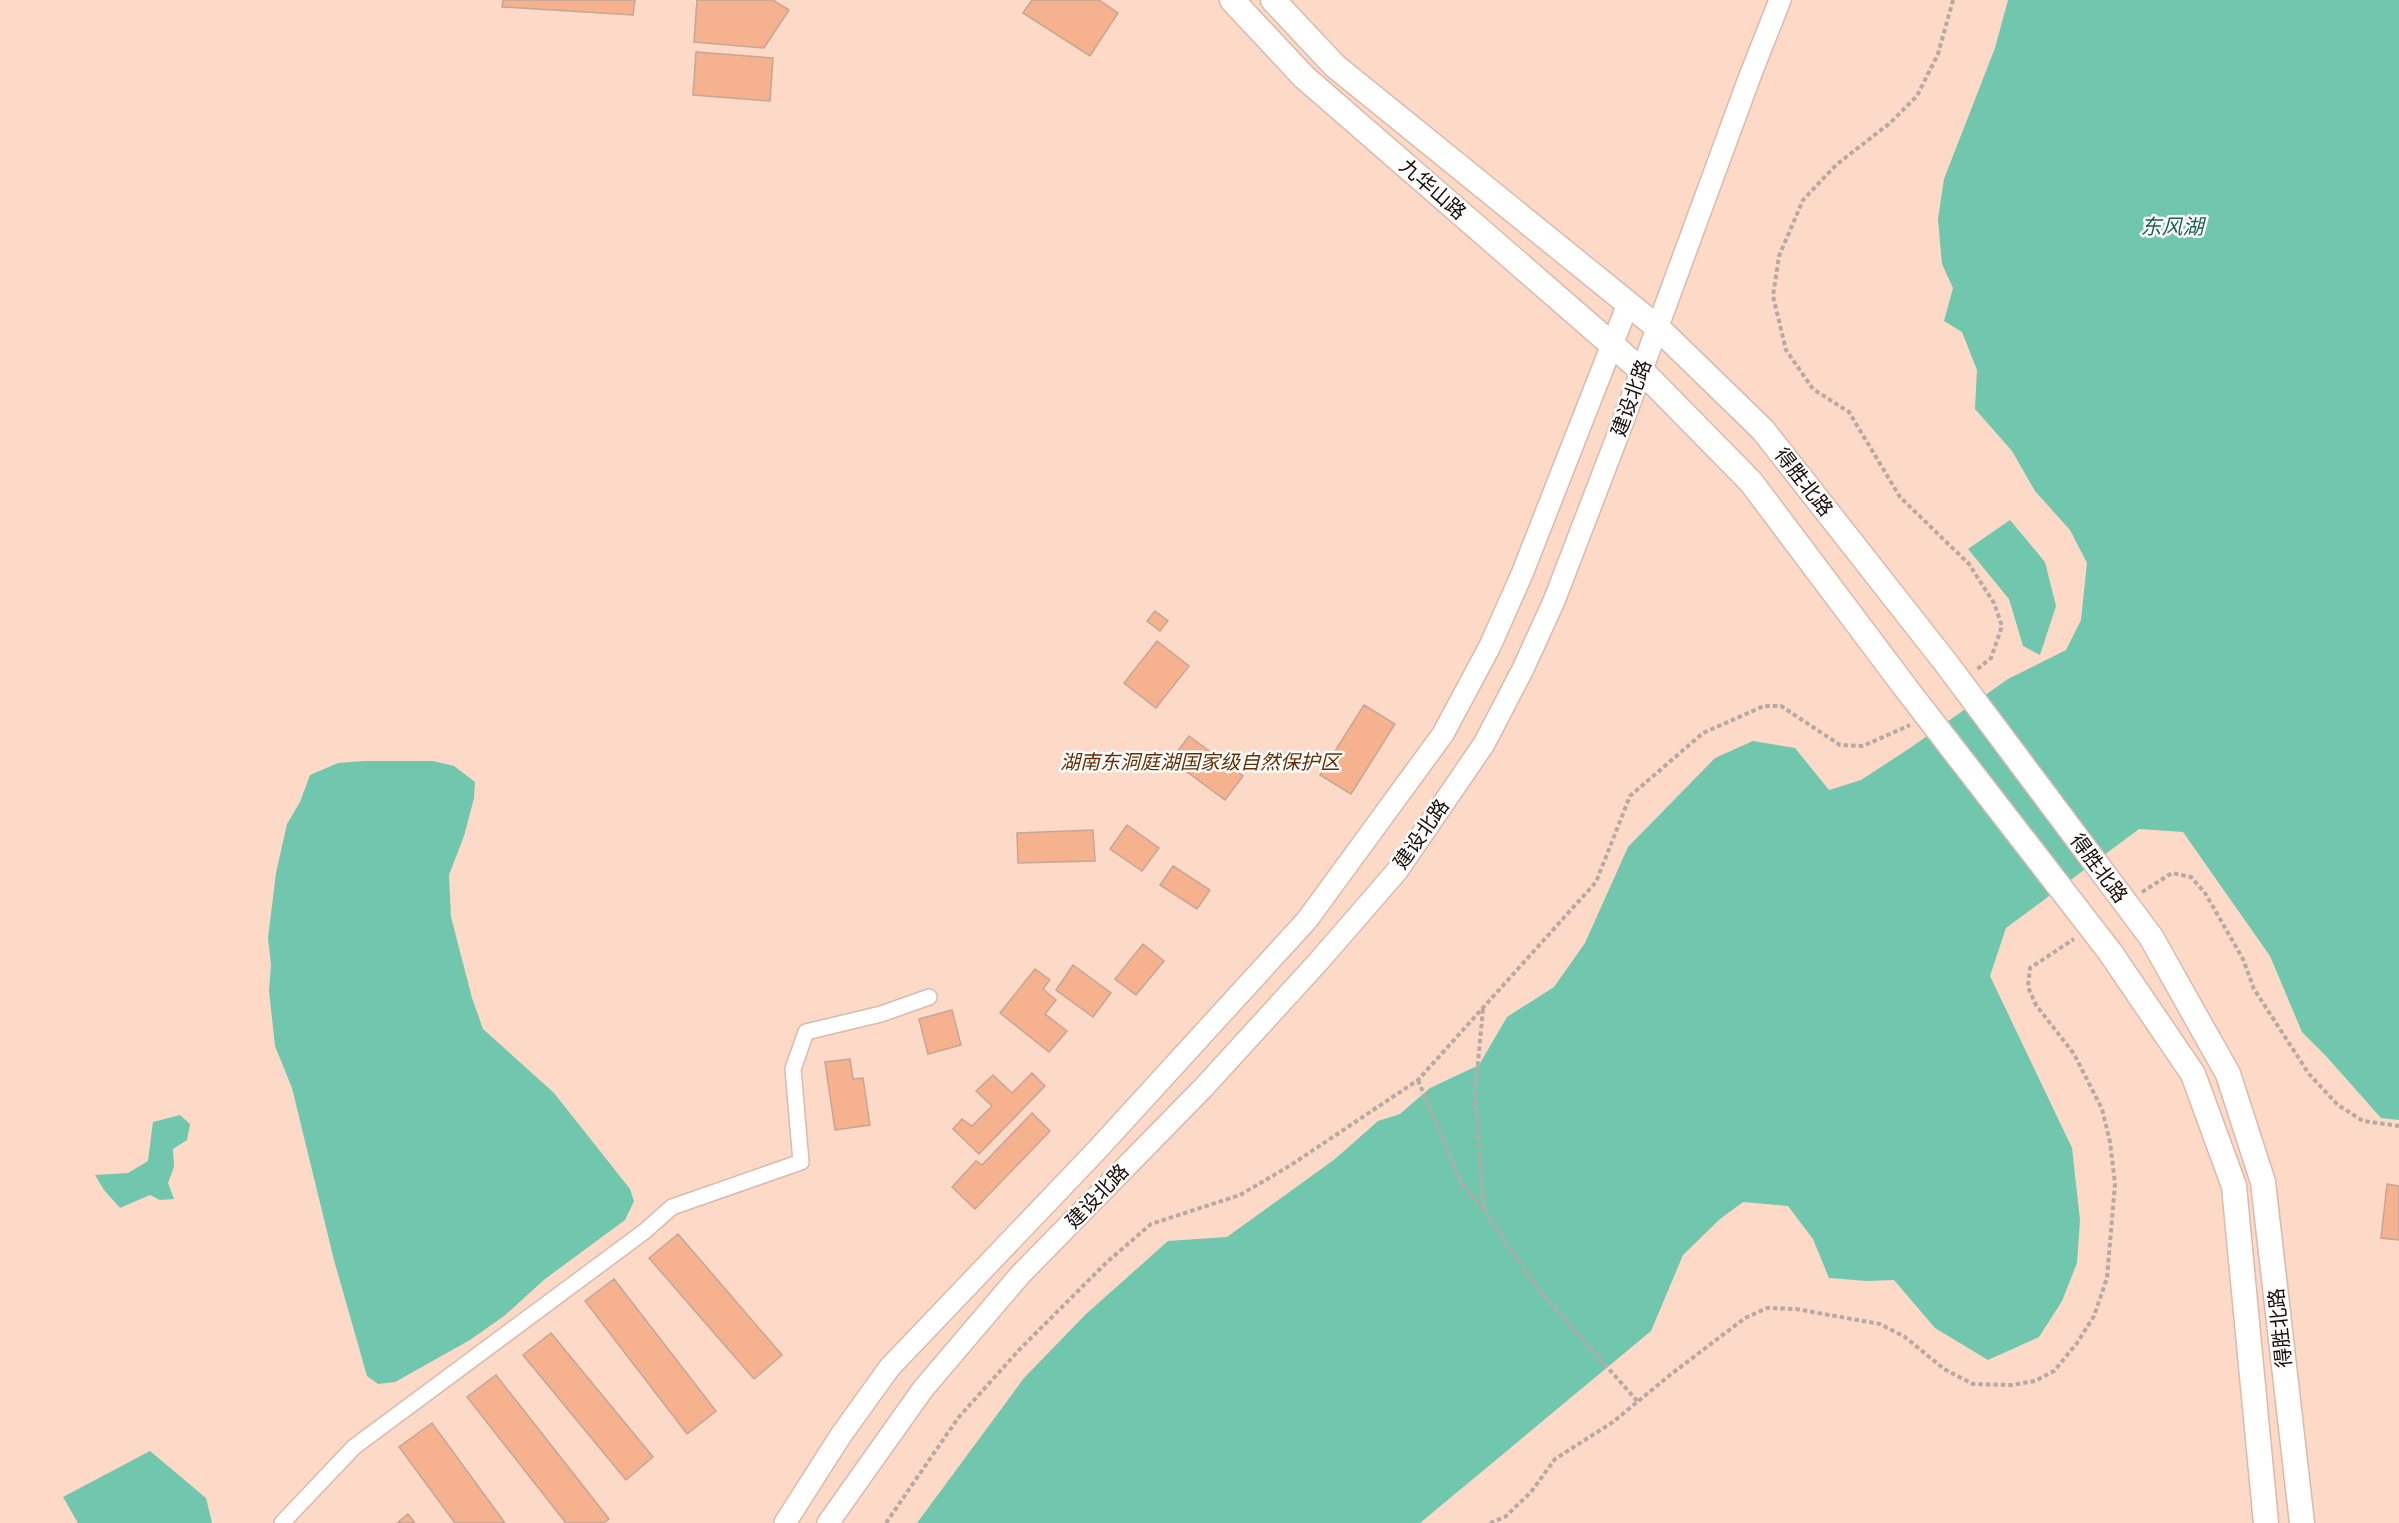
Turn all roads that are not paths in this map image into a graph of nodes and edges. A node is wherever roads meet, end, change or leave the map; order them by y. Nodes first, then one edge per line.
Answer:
1 (1232, 0) edge
2 (1273, 0) edge
3 (1780, 0) edge
4 (1628, 304) junction
5 (1657, 327) junction
6 (1613, 345) junction
7 (1641, 370) junction
8 (929, 997) dead end
9 (282, 1523) edge
10 (785, 1523) edge
11 (828, 1523) edge
12 (2266, 1523) edge
13 (2302, 1523) edge

1 - 6 main road, 九华山路
2 - 4 main road, 九华山路
3 - 5 main road, 建设北路
4 - 5 main road, 九华山路
4 - 6 main road
5 - 7 main road, 建设北路
5 - 13 main road, 得胜北路, bridge
6 - 7 main road, 九华山路
6 - 10 main road
7 - 11 main road, 建设北路
7 - 12 main road, 得胜北路, bridge
8 - 9 street

